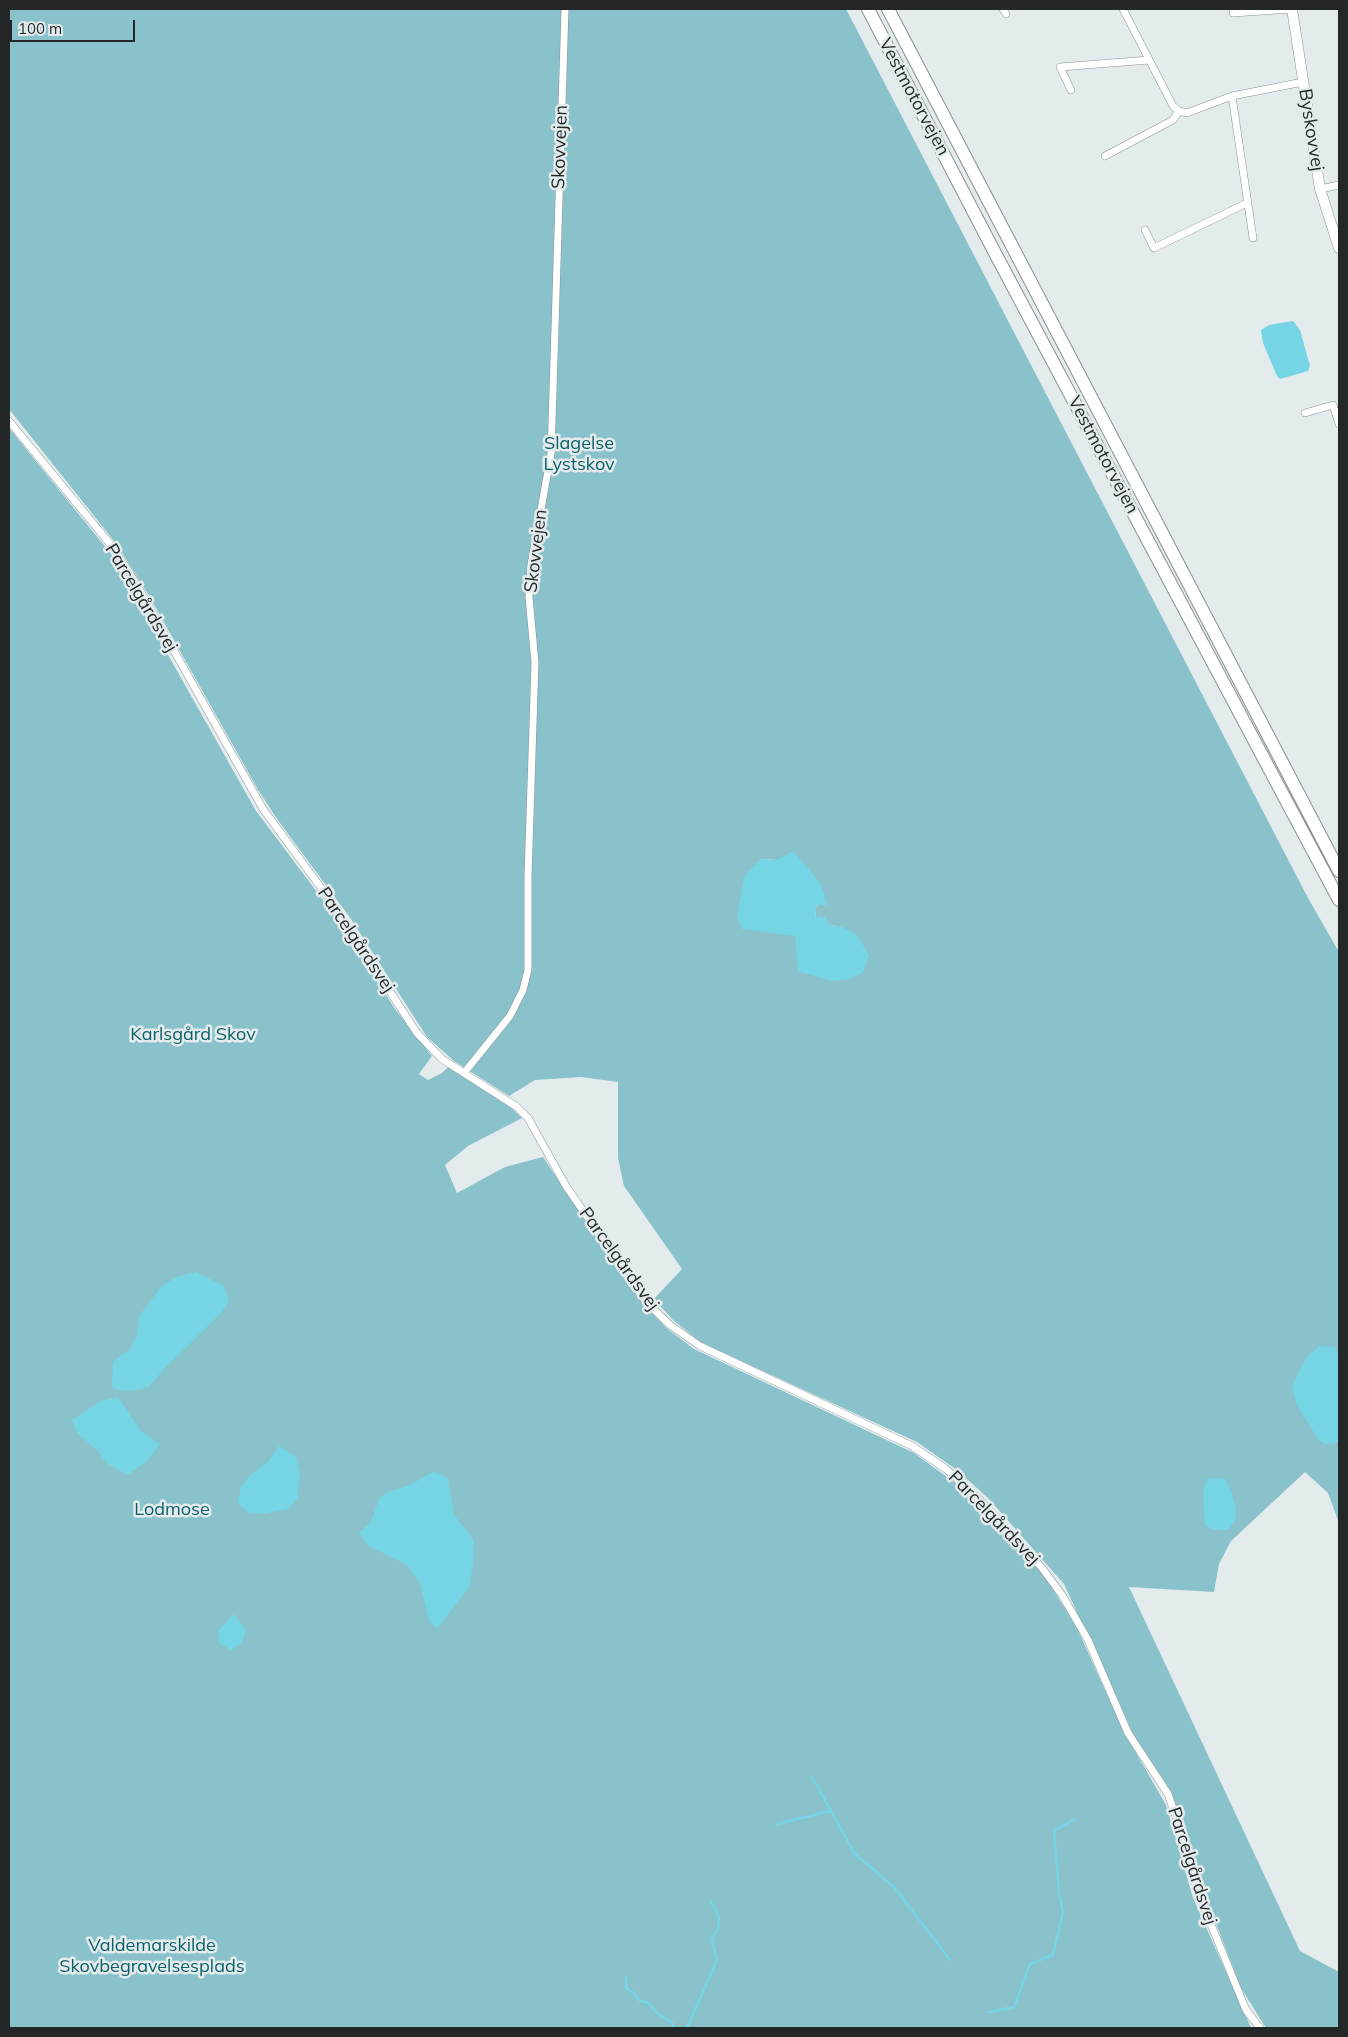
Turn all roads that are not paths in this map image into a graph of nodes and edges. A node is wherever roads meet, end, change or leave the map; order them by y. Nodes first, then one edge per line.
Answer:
1 (565, 9) edge
2 (868, 9) edge
3 (888, 9) edge
4 (1123, 9) edge
5 (1292, 9) edge
6 (1234, 13) dead end
7 (1150, 60) junction
8 (1303, 82) junction
9 (1071, 90) dead end
10 (1232, 96) junction
11 (1179, 111) junction
12 (1106, 156) dead end
13 (1339, 184) edge
14 (1320, 189) junction
15 (1247, 202) junction
16 (1145, 230) dead end
17 (1252, 238) dead end
18 (1339, 248) edge
19 (1305, 414) dead end
20 (9, 421) edge
21 (1339, 424) edge
22 (1339, 871) edge
23 (1339, 900) edge
24 (464, 1073) junction
25 (1260, 2028) edge

1 - 24 street, Skovvejen
2 - 23 highway, Vestmotorvejen
3 - 22 highway, Vestmotorvejen
4 - 7 street
5 - 6 street, Byskovvej
5 - 8 main road, Byskovvej
7 - 9 street
7 - 11 street
8 - 10 street
8 - 14 main road, Byskovvej
10 - 11 street
10 - 15 street
11 - 12 street
13 - 14 street
14 - 18 main road, Byskovvej
15 - 16 street
15 - 17 street
19 - 21 street
20 - 24 street, Parcelgårdsvej
24 - 25 street, Parcelgårdsvej

